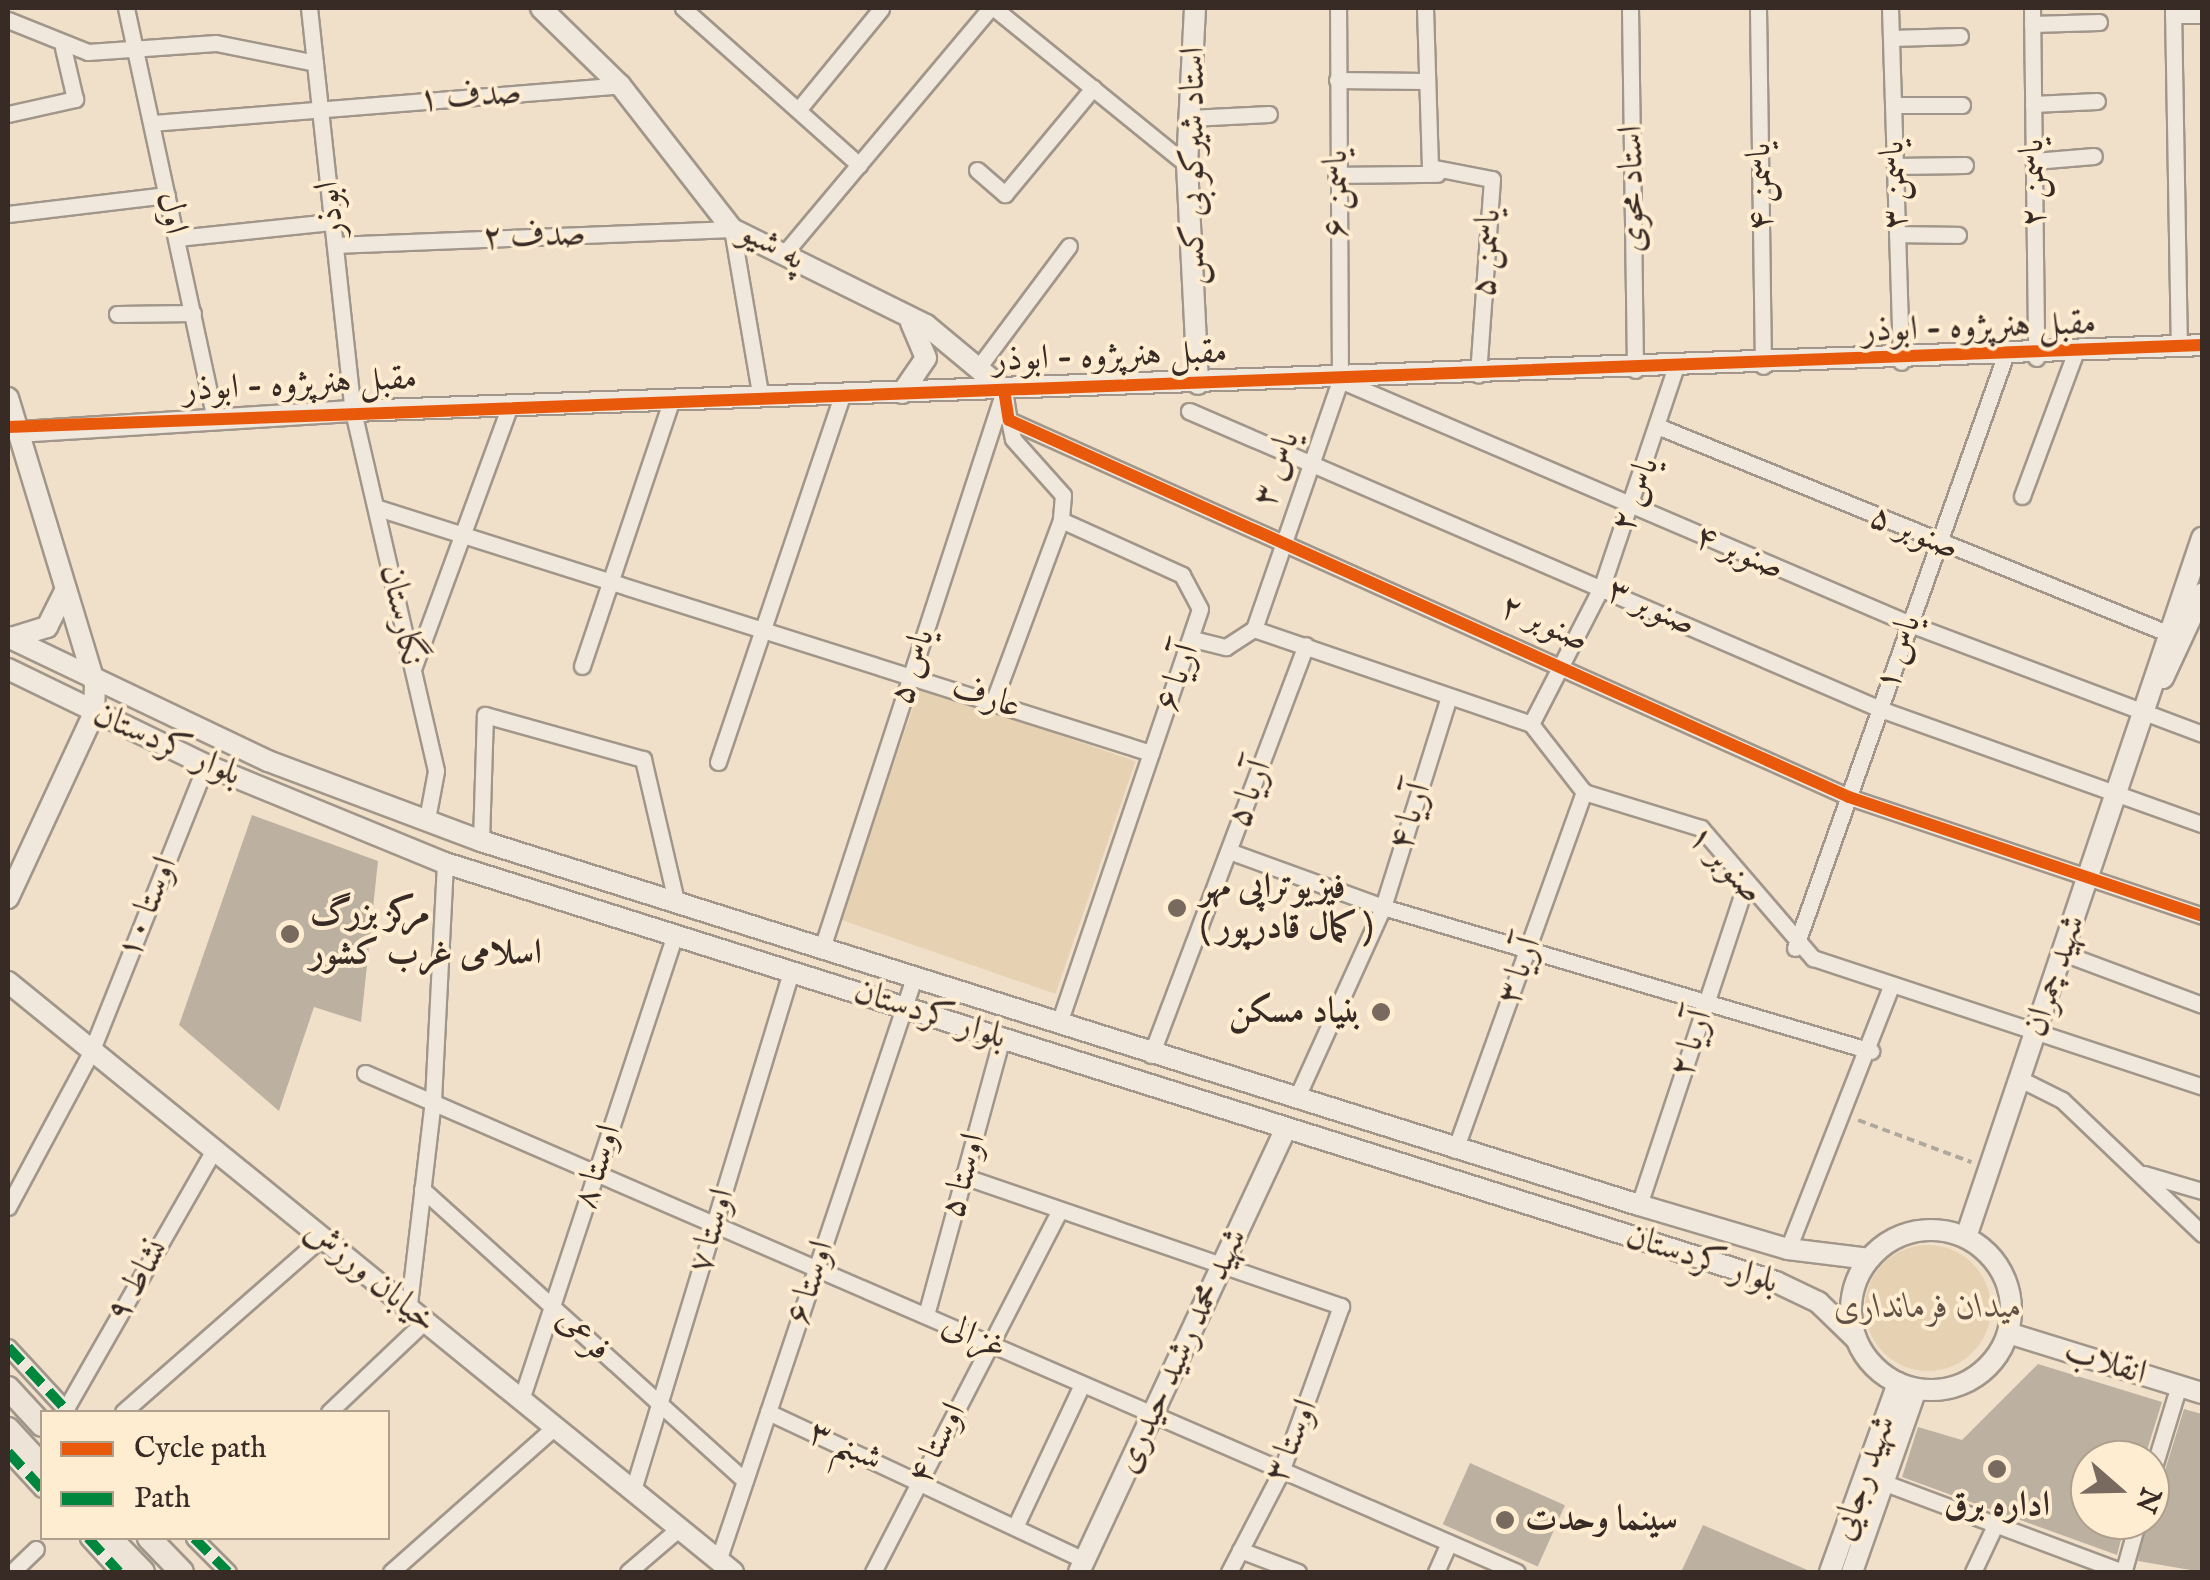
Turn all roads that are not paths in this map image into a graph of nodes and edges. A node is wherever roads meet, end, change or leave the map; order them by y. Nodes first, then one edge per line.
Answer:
1 (126, 8) edge
2 (309, 8) edge
3 (541, 8) edge
4 (683, 8) edge
5 (992, 8) edge
6 (1194, 8) edge
7 (1338, 8) edge
8 (1425, 8) edge
9 (1630, 8) edge
10 (1758, 8) edge
11 (1890, 8) edge
12 (881, 9) edge
13 (2173, 12) edge
14 (703, 14) edge
15 (2202, 15) edge
16 (2032, 16) edge
17 (8, 20) edge
18 (2099, 22) dead end
19 (1960, 36) dead end
20 (1891, 38) junction
21 (63, 48) junction
22 (136, 51) junction
23 (315, 62) junction
24 (1337, 80) junction
25 (1425, 81) junction
26 (620, 86) junction
27 (1093, 88) junction
28 (2097, 101) dead end
29 (2033, 104) junction
30 (1893, 105) junction
31 (1962, 106) dead end
32 (320, 108) junction
33 (798, 110) junction
34 (8, 114) edge
35 (1269, 114) dead end
36 (1190, 118) junction
37 (152, 124) junction
38 (2094, 156) dead end
39 (2034, 161) junction
40 (858, 165) junction
41 (1187, 165) junction
42 (1964, 165) dead end
43 (1895, 166) junction
44 (977, 170) dead end
45 (1437, 174) junction
46 (1336, 175) junction
47 (167, 195) junction
48 (8, 214) edge
49 (331, 222) junction
50 (732, 229) junction
51 (1897, 234) junction
52 (1958, 234) dead end
53 (177, 238) junction
54 (335, 245) junction
55 (1069, 246) dead end
56 (788, 249) junction
57 (898, 311) junction
58 (193, 313) junction
59 (117, 314) dead end
60 (2202, 345) edge
61 (2179, 347) junction
62 (2074, 356) junction
63 (2036, 358) junction
64 (2004, 359) junction
65 (1901, 362) junction
66 (1763, 366) junction
67 (978, 368) junction
68 (1676, 369) junction
69 (1636, 370) junction
70 (1478, 375) junction
71 (1340, 380) junction
72 (1198, 384) junction
73 (1004, 390) junction
74 (901, 393) junction
75 (842, 395) junction
76 (8, 398) edge
77 (760, 398) junction
78 (671, 400) junction
79 (510, 406) junction
80 (354, 410) junction
81 (1189, 410) dead end
82 (215, 418) junction
83 (1010, 420) junction
84 (1662, 428) junction
85 (13, 430) edge
86 (1313, 464) junction
87 (2022, 496) dead end
88 (378, 508) junction
89 (1630, 508) junction
90 (1061, 520) junction
91 (461, 536) junction
92 (2202, 538) edge
93 (1282, 542) junction
94 (1936, 543) junction
95 (610, 579) junction
96 (1602, 586) junction
97 (66, 589) junction
98 (2202, 594) edge
99 (1910, 624) junction
100 (763, 627) junction
101 (1254, 629) junction
102 (2167, 633) junction
103 (9, 637) edge
104 (1193, 639) junction
105 (1306, 645) junction
106 (1563, 665) junction
107 (582, 666) dead end
108 (414, 668) junction
109 (8, 669) edge
110 (910, 673) junction
111 (95, 684) junction
112 (1449, 697) junction
113 (994, 700) junction
114 (1880, 709) junction
115 (94, 713) junction
116 (2144, 715) junction
117 (1531, 724) junction
118 (2202, 734) edge
119 (1151, 752) junction
120 (718, 762) dead end
121 (206, 764) junction
122 (1584, 792) junction
123 (2116, 796) junction
124 (1848, 797) junction
125 (426, 820) junction
126 (2202, 824) edge
127 (481, 841) junction
128 (1229, 851) junction
129 (445, 863) junction
130 (2088, 879) junction
131 (1746, 883) junction
132 (8, 898) edge
133 (676, 901) junction
134 (1383, 907) junction
135 (2202, 916) edge
136 (675, 935) junction
137 (823, 945) junction
138 (1795, 948) junction
139 (1528, 950) junction
140 (2063, 953) junction
141 (791, 972) junction
142 (915, 974) junction
143 (8, 982) edge
144 (1891, 986) junction
145 (1706, 1004) junction
146 (904, 1005) junction
147 (2202, 1005) edge
148 (1059, 1024) junction
149 (2036, 1034) junction
150 (1002, 1038) junction
151 (1871, 1051) junction
152 (91, 1052) junction
153 (1151, 1056) junction
154 (365, 1073) dead end
155 (2020, 1078) junction
156 (2202, 1086) edge
157 (1296, 1099) junction
158 (433, 1100) junction
159 (1285, 1130) junction
160 (1456, 1150) junction
161 (212, 1153) junction
162 (2140, 1173) junction
163 (595, 1175) junction
164 (963, 1176) junction
165 (422, 1188) junction
166 (2202, 1190) edge
167 (1638, 1205) junction
168 (8, 1207) edge
169 (1060, 1210) junction
170 (714, 1226) junction
171 (2202, 1234) edge
172 (1966, 1237) junction
173 (321, 1238) junction
174 (1788, 1249) junction
175 (1869, 1258) junction
176 (1222, 1266) junction
177 (815, 1271) junction
178 (1776, 1282) junction
179 (409, 1304) junction
180 (552, 1306) junction
181 (926, 1315) junction
182 (425, 1320) junction
183 (2008, 1333) junction
184 (1856, 1339) junction
185 (990, 1344) junction
186 (8, 1347) edge
187 (2178, 1385) junction
188 (1907, 1386) junction
189 (1081, 1387) junction
190 (8, 1388) edge
191 (2202, 1393) edge
192 (521, 1400) junction
193 (658, 1407) junction
194 (65, 1410) edge
195 (67, 1410) edge
196 (126, 1410) edge
197 (331, 1410) edge
198 (768, 1412) junction
199 (1152, 1415) junction
200 (40, 1423) edge
201 (554, 1428) junction
202 (8, 1429) edge
203 (2162, 1440) edge
204 (8, 1452) edge
205 (40, 1464) edge
206 (1281, 1472) junction
207 (745, 1481) junction
208 (919, 1481) junction
209 (1885, 1483) junction
210 (40, 1487) edge
211 (633, 1490) junction
212 (1997, 1522) junction
213 (1015, 1527) junction
214 (676, 1530) junction
215 (90, 1540) edge
216 (112, 1540) edge
217 (151, 1540) edge
218 (198, 1540) edge
219 (2133, 1540) edge
220 (1449, 1543) junction
221 (36, 1549) dead end
222 (1240, 1550) junction
223 (726, 1566) edge
224 (1082, 1566) edge
225 (2124, 1571) edge
226 (12, 1572) edge
227 (119, 1572) edge
228 (143, 1572) edge
229 (182, 1572) edge
230 (228, 1572) edge
231 (391, 1572) edge
232 (628, 1572) edge
233 (873, 1572) edge
234 (1229, 1572) edge
235 (1298, 1572) edge
236 (1436, 1572) edge
237 (1516, 1572) edge
238 (1830, 1572) edge
239 (1852, 1572) edge
240 (1973, 1572) edge

1 - 22 street, اول
2 - 23 street, ابوذر
3 - 26 main road, په شیو
4 - 14 street
5 - 27 street
5 - 40 street
6 - 36 main road, استاد شیرکو بی کس
7 - 24 street, یاسمن ۶
8 - 25 street, یاسمن ۵
9 - 69 street, استاد محوی
10 - 66 street, یاسمن ۴
11 - 20 street, یاسمن ۳
12 - 33 street
13 - 15 street
13 - 61 street
14 - 33 street
16 - 18 street
16 - 29 street, یاسمن ۲
17 - 21 street
19 - 20 street
20 - 30 street, یاسمن ۳
21 - 22 street
21 - 34 street
22 - 23 street
22 - 37 street, اول
23 - 32 street, ابوذر
24 - 25 street
24 - 46 street, یاسمن ۶
25 - 45 street, یاسمن ۵
26 - 32 street, صدف ۱
26 - 50 main road, په شیو
27 - 41 street
27 - 44 street
28 - 29 street
29 - 39 street, یاسمن ۲
30 - 31 street
30 - 43 street, یاسمن ۳
32 - 37 street, صدف ۱
32 - 49 street, ابوذر
33 - 40 street
35 - 36 street
36 - 41 main road, استاد شیرکو بی کس
37 - 47 street, اول
38 - 39 street
39 - 63 street, یاسمن ۲
40 - 56 street
41 - 72 main road, استاد شیرکو بی کس
42 - 43 street
43 - 51 street, یاسمن ۳
45 - 46 street
45 - 70 street, یاسمن ۵
46 - 71 street, یاسمن ۶
47 - 48 street
47 - 53 street, اول
49 - 53 street
49 - 54 street, ابوذر
50 - 54 street, صدف ۲
50 - 56 main road, په شیو
50 - 77 street
51 - 52 street
51 - 65 street, یاسمن ۳
53 - 58 street, اول
54 - 80 street, ابوذر
55 - 67 street
56 - 57 main road, په شیو
57 - 67 main road, په شیو
57 - 74 main road
58 - 59 street
58 - 82 street, اول
60 - 61 main road, مقبل هنرپژوه - ابوذر
61 - 62 main road, مقبل هنرپژوه - ابوذر
62 - 63 main road, مقبل هنرپژوه - ابوذر
62 - 87 street
63 - 64 main road, مقبل هنرپژوه - ابوذر
64 - 65 main road, مقبل هنرپژوه - ابوذر
64 - 94 street, یاس ۱
65 - 66 main road, مقبل هنرپژوه - ابوذر
66 - 68 main road, مقبل هنرپژوه - ابوذر
67 - 73 main road, په شیو
68 - 69 main road, مقبل هنرپژوه - ابوذر
68 - 84 street, یاس ۲
69 - 70 main road, مقبل هنرپژوه - ابوذر
70 - 71 main road, مقبل هنرپژوه - ابوذر
71 - 72 main road, مقبل هنرپژوه - ابوذر
71 - 86 street, یاس ۳
71 - 89 street, صنوبر ۴
72 - 73 main road, مقبل هنرپژوه - ابوذر
73 - 74 main road, مقبل هنرپژوه - ابوذر
73 - 83 street
73 - 110 street, یاس ۵
74 - 75 main road, مقبل هنرپژوه - ابوذر
75 - 77 main road, مقبل هنرپژوه - ابوذر
75 - 100 street
76 - 85 main road
77 - 78 main road, مقبل هنرپژوه - ابوذر
78 - 79 main road, مقبل هنرپژوه - ابوذر
78 - 95 street
79 - 80 main road, مقبل هنرپژوه - ابوذر
79 - 91 street
80 - 82 main road, مقبل هنرپژوه - ابوذر
80 - 88 street, نگارستان
81 - 86 street, صنوبر ۳
82 - 85 main road, مقبل هنرپژوه - ابوذر
83 - 90 street
83 - 93 street, صنوبر ۲
84 - 89 street, یاس ۲
84 - 94 street, صنوبر ۵
85 - 97 main road
86 - 93 street, یاس ۳
86 - 96 street, صنوبر ۳
88 - 91 street, عارف
88 - 108 street, نگارستان
89 - 96 street, یاس ۲
89 - 99 street, صنوبر ۴
90 - 104 street, آریا ۶
90 - 113 street
91 - 95 street, عارف
91 - 108 street
92 - 102 main road, شهید چمران
93 - 101 street, یاس ۳
93 - 106 street, صنوبر ۲
94 - 99 street, یاس ۱
94 - 102 street, صنوبر ۵
95 - 100 street, عارف
95 - 107 street
96 - 106 street, یاس ۲
96 - 114 street, صنوبر ۳
97 - 103 main road
97 - 111 main road
98 - 116 main road, شهید چمران
99 - 114 street, یاس ۱
99 - 116 street, صنوبر ۴
100 - 110 street, عارف
100 - 120 street
101 - 104 street
101 - 105 street
102 - 116 main road, شهید چمران
103 - 111 main road, بلوار کردستان
104 - 119 street, آریا ۶
105 - 112 street
105 - 128 street, آریا ۵
106 - 117 street, یاس ۲
106 - 124 street, صنوبر ۲
108 - 125 street, نگارستان
109 - 115 main road, بلوار کردستان
110 - 113 street, عارف
110 - 137 street, یاس ۵
111 - 115 main road
111 - 125 main road, بلوار کردستان
112 - 117 street
112 - 134 street, آریا ۴
113 - 119 street, عارف
114 - 123 street, صنوبر ۳
114 - 124 street, یاس ۱
115 - 121 main road, بلوار کردستان
115 - 132 main road
116 - 118 street, صنوبر ۴
116 - 123 main road, شهید چمران
117 - 122 street
119 - 148 street, آریا ۶
121 - 129 main road, بلوار کردستان
121 - 152 street, اوستا ۱۰
122 - 131 street, صنوبر ۱
122 - 139 street, آریا ۳
123 - 126 street, صنوبر ۳
123 - 130 main road, شهید چمران
124 - 130 street, صنوبر ۲
124 - 138 street, یاس ۱
125 - 127 main road, بلوار کردستان
127 - 133 main road, بلوار کردستان
127 - 133 street
128 - 134 street
128 - 153 street, آریا ۵
129 - 136 main road, بلوار کردستان
129 - 158 street
130 - 135 street, صنوبر ۲
130 - 140 main road, شهید چمران
131 - 138 street, صنوبر ۱
131 - 145 street, آریا ۲
133 - 137 main road, بلوار کردستان
134 - 139 street
134 - 157 street, آریا ۴
136 - 141 main road, بلوار کردستان
136 - 163 street, اوستا ۸
137 - 142 main road, بلوار کردستان
138 - 144 street
139 - 145 street
139 - 160 street, آریا ۳
140 - 147 street
140 - 149 main road, شهید چمران
141 - 146 main road, بلوار کردستان
141 - 170 street, اوستا ۷
142 - 146 street, اوستا ۶
142 - 148 main road, بلوار کردستان
143 - 152 main road, خیابان ورزش
144 - 149 street
144 - 151 street
145 - 151 street
145 - 167 street, آریا ۲
146 - 150 main road, بلوار کردستان
146 - 177 street, اوستا ۶
148 - 153 main road, بلوار کردستان
149 - 155 main road, شهید چمران
149 - 156 street
150 - 159 main road, بلوار کردستان
150 - 164 street, اوستا ۵
151 - 174 street
152 - 161 main road, خیابان ورزش
152 - 168 street, اوستا ۱۰
153 - 157 main road, بلوار کردستان
154 - 158 street, غزالی
155 - 162 street
155 - 172 main road, شهید چمران
157 - 160 main road, بلوار کردستان
158 - 163 street, غزالی
158 - 165 street
159 - 176 main road, شهید محمد رشید حیدری
159 - 178 main road, بلوار کردستان
160 - 167 main road, بلوار کردستان
161 - 173 main road, خیابان ورزش
161 - 195 street, نشاط ۹
162 - 166 street
162 - 171 street
163 - 170 street, غزالی
163 - 180 street, اوستا ۸
164 - 169 street
164 - 181 street, اوستا ۵
165 - 179 street
165 - 180 street, فرعی
167 - 174 main road, بلوار کردستان
169 - 176 street
169 - 185 street, اوستا ۴
170 - 177 street, غزالی
170 - 193 street, اوستا ۷
172 - 175 main road
172 - 183 main road
173 - 179 main road, خیابان ورزش
173 - 196 street
174 - 175 main road, بلوار کردستان
174 - 178 main road
175 - 184 main road
176 - 199 main road, شهید محمد رشید حیدری
176 - 206 street, اوستا ۳
177 - 181 street, غزالی
177 - 198 street, اوستا ۶
178 - 184 main road, بلوار کردستان
179 - 182 main road, خیابان ورزش
180 - 192 street, اوستا ۸
180 - 193 street, فرعی
181 - 185 street, غزالی
182 - 192 main road, خیابان ورزش
182 - 197 street
183 - 187 main road, انقلاب
183 - 188 main road
184 - 188 main road
185 - 189 street, غزالی
185 - 208 street, اوستا ۴
186 - 194 street
187 - 191 main road, انقلاب
187 - 203 street
188 - 209 main road, شهید رجایی
188 - 238 main road, شهید رجایی
189 - 199 street, غزالی
189 - 213 street
190 - 200 main road
192 - 201 main road, خیابان ورزش
193 - 207 street, فرعی
193 - 211 street, اوستا ۷
198 - 207 street, اوستا ۶
198 - 208 street, شبنم ۳
199 - 206 street, غزالی
199 - 224 main road, شهید محمد رشید حیدری
201 - 211 main road, خیابان ورزش
201 - 231 street
202 - 205 main road
204 - 210 street
206 - 220 street, غزالی
206 - 222 street, اوستا ۳
207 - 223 street, اوستا ۶
208 - 213 street, شبنم ۳
208 - 233 street, اوستا ۴
209 - 212 street
209 - 239 main road, شهید رجایی
211 - 214 main road, خیابان ورزش
212 - 225 street
212 - 240 street
213 - 224 street, شبنم ۳
214 - 223 main road, خیابان ورزش
214 - 232 street
215 - 227 street
216 - 228 main road
217 - 229 main road
218 - 230 street
219 - 225 street
220 - 236 street
220 - 237 street, غزالی
221 - 226 street
222 - 234 street, اوستا ۳
222 - 235 street

